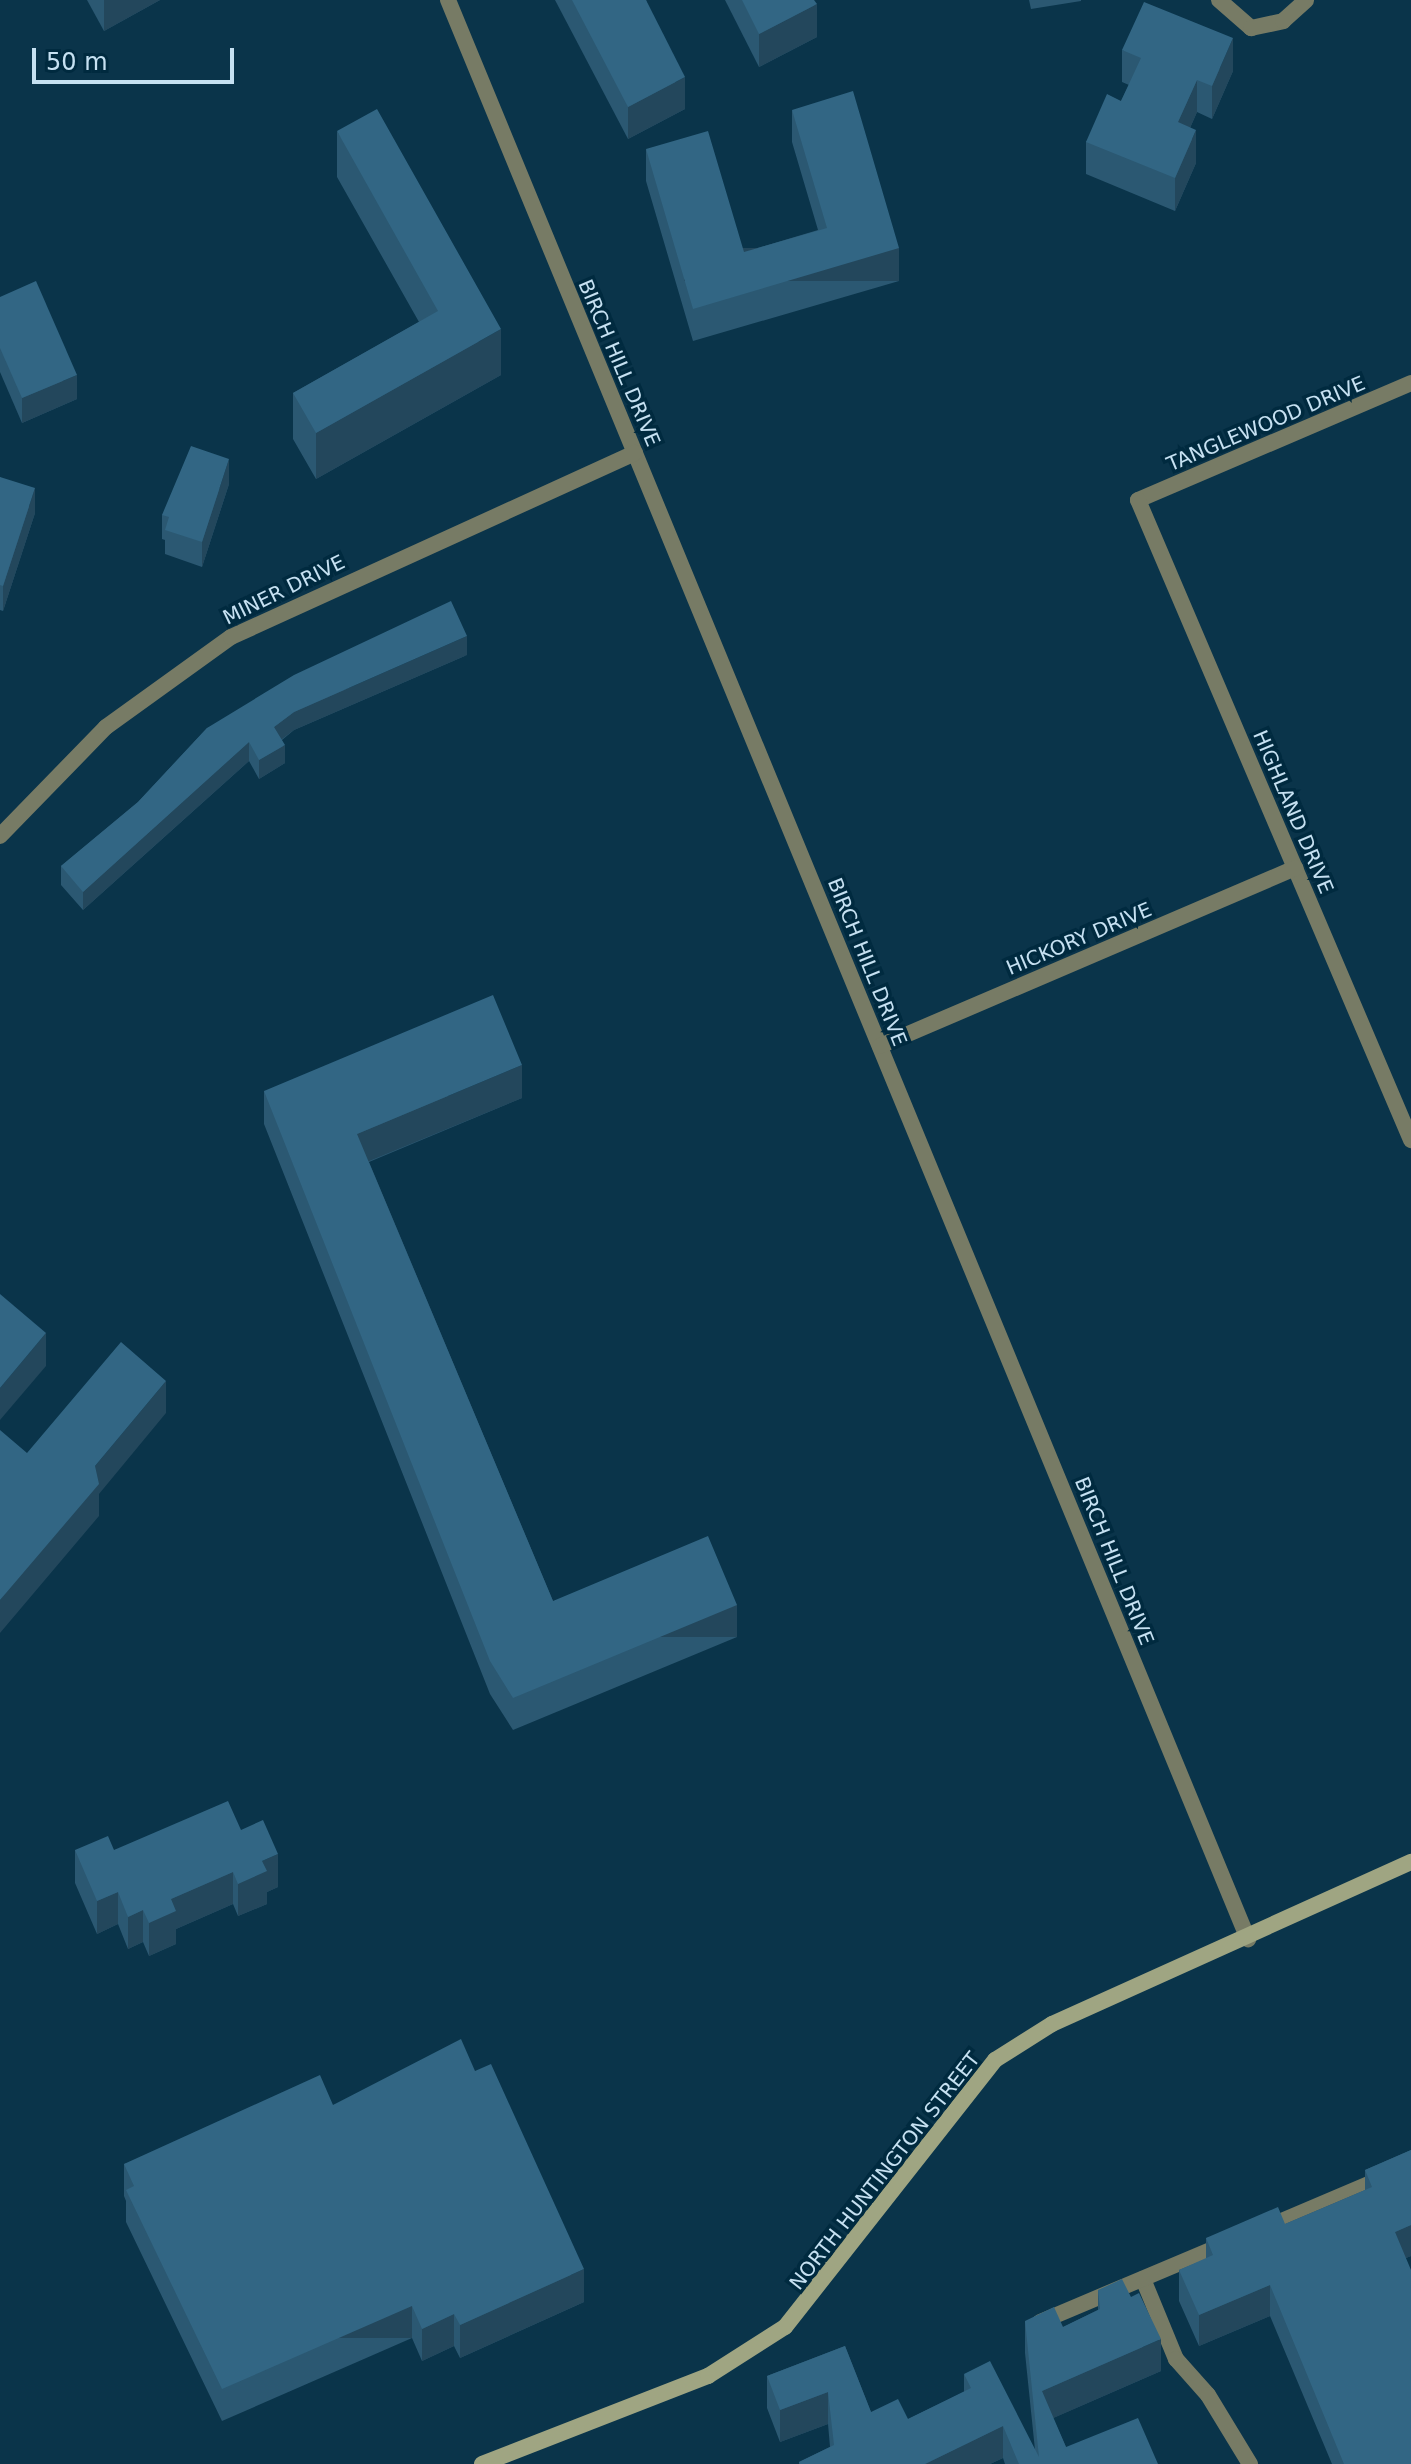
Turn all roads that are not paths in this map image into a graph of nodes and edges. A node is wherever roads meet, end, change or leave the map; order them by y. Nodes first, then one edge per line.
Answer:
1 (448, 0) edge
2 (1219, 0) edge
3 (1306, 0) edge
4 (1411, 383) edge
5 (635, 453) junction
6 (1138, 500) joint
7 (0, 836) edge
8 (1295, 868) junction
9 (880, 1046) junction
10 (1411, 1140) edge
11 (1411, 1862) edge
12 (1248, 1939) junction
13 (1411, 2166) edge
14 (1143, 2279) junction
15 (1028, 2327) edge
16 (482, 2464) edge
17 (1250, 2464) edge

1 - 5 street, BIRCH HILL DRIVE
2 - 3 street
4 - 6 street, TANGLEWOOD DRIVE
5 - 7 street, MINER DRIVE
5 - 9 street, BIRCH HILL DRIVE
6 - 8 street, HIGHLAND DRIVE
8 - 9 street, HICKORY DRIVE
8 - 10 street, HIGHLAND DRIVE
9 - 12 street, BIRCH HILL DRIVE
11 - 12 street, NORTH HUNTINGTON STREET
12 - 16 street, NORTH HUNTINGTON STREET
13 - 14 street
14 - 15 street
14 - 17 street

